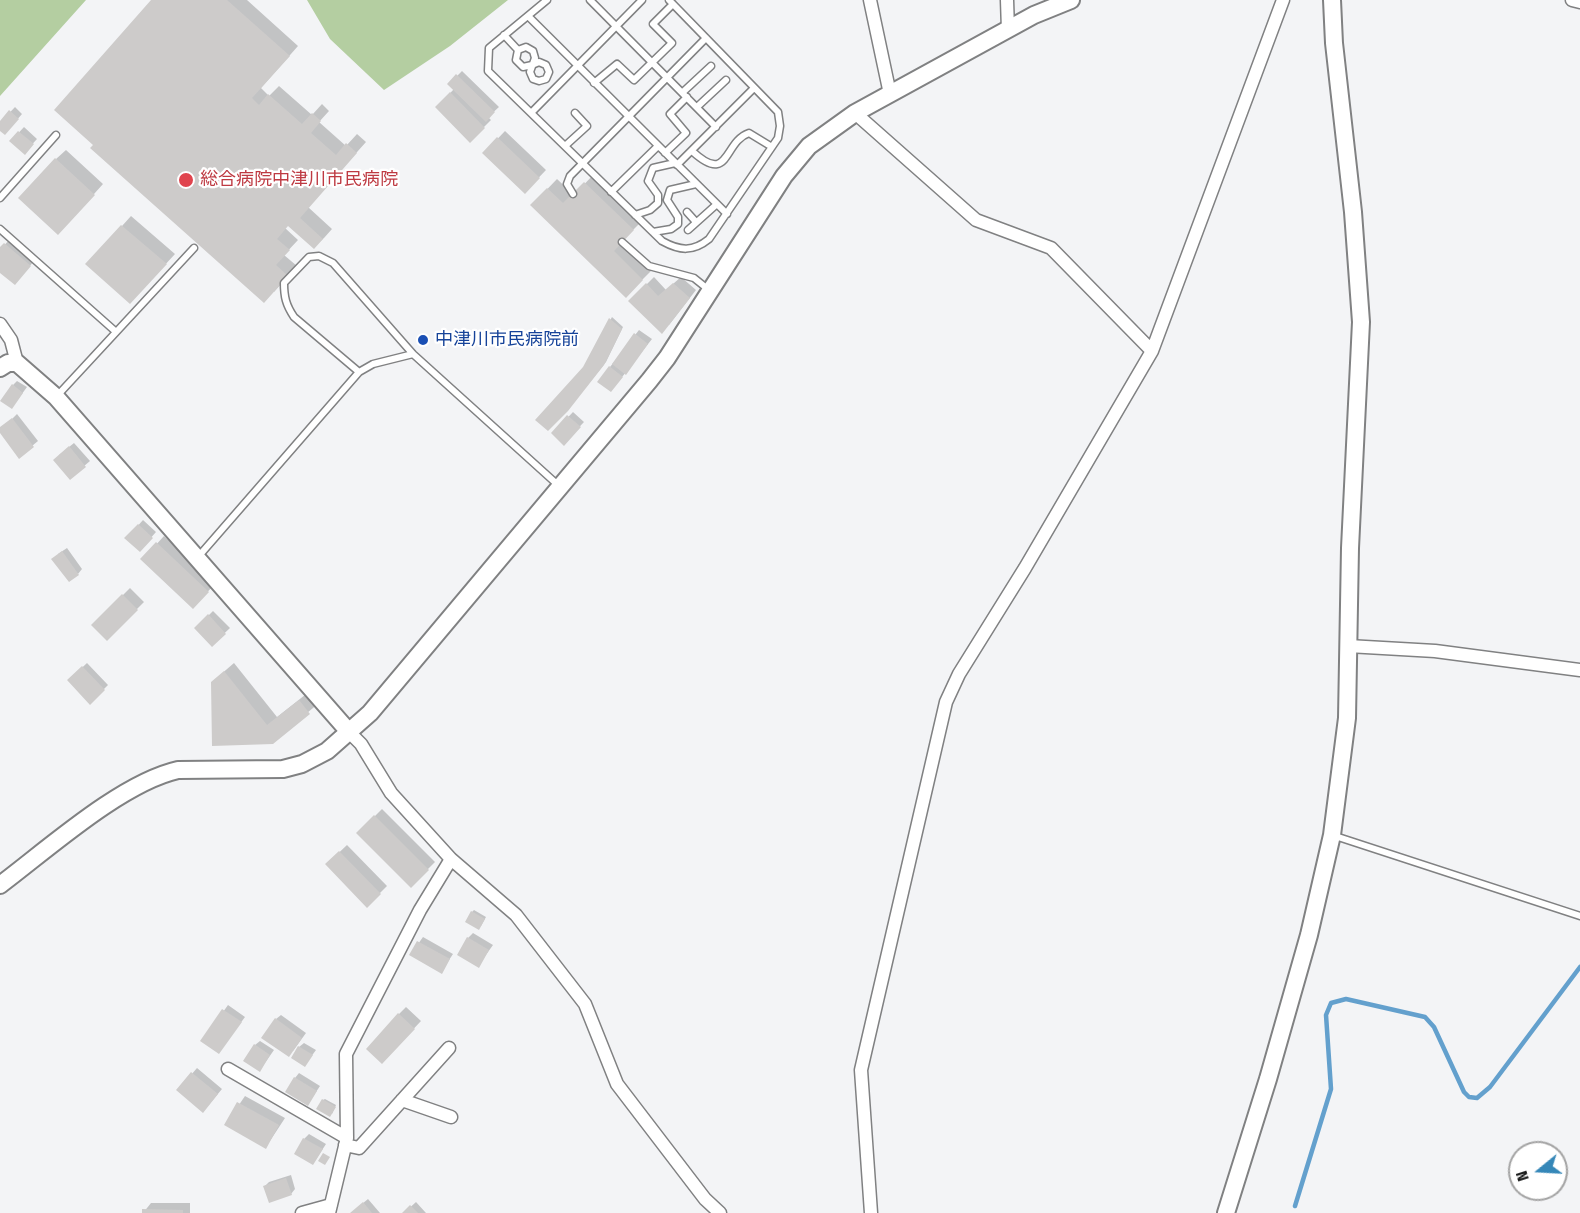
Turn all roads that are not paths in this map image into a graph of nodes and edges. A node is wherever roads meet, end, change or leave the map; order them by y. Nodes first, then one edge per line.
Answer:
1 (547, 0) edge
2 (590, 0) edge
3 (642, 0) edge
4 (870, 0) edge
5 (1007, 0) edge
6 (1071, 0) edge
7 (1283, 0) edge
8 (1332, 0) edge
9 (1572, 0) edge
10 (671, 2) edge
11 (1580, 2) edge
12 (528, 16) junction
13 (617, 26) junction
14 (1008, 30) junction
15 (504, 35) junction
16 (706, 38) junction
17 (518, 50) junction
18 (652, 61) junction
19 (577, 66) junction
20 (711, 66) dead end
21 (668, 77) junction
22 (726, 80) dead end
23 (594, 82) junction
24 (754, 88) junction
25 (890, 94) junction
26 (685, 95) junction
27 (697, 107) junction
28 (531, 113) junction
29 (575, 113) dead end
30 (855, 113) junction
31 (629, 117) junction
32 (716, 127) junction
33 (56, 135) dead end
34 (565, 146) junction
35 (658, 146) junction
36 (772, 147) junction
37 (692, 151) junction
38 (665, 153) junction
39 (583, 164) junction
40 (676, 164) junction
41 (696, 184) junction
42 (611, 192) junction
43 (573, 194) dead end
44 (0, 198) edge
45 (717, 204) junction
46 (687, 212) dead end
47 (727, 214) junction
48 (635, 215) junction
49 (696, 222) junction
50 (0, 229) edge
51 (688, 230) dead end
52 (653, 232) junction
53 (622, 242) dead end
54 (194, 248) dead end
55 (710, 290) junction
56 (0, 324) edge
57 (115, 331) junction
58 (1152, 351) junction
59 (413, 354) junction
60 (17, 363) junction
61 (0, 368) edge
62 (358, 372) junction
63 (56, 397) junction
64 (560, 487) junction
65 (197, 558) junction
66 (1348, 646) junction
67 (1580, 670) edge
68 (350, 733) junction
69 (1332, 835) junction
70 (451, 859) junction
71 (0, 885) edge
72 (1580, 916) edge
73 (449, 1048) dead end
74 (228, 1069) dead end
75 (402, 1100) junction
76 (451, 1117) dead end
77 (346, 1142) junction
78 (330, 1209) edge
79 (302, 1213) edge
80 (720, 1213) edge
81 (871, 1213) edge
82 (1226, 1213) edge

1 - 12 lane
2 - 13 lane
3 - 13 lane
4 - 25 street
5 - 14 street
6 - 14 street
7 - 58 street
8 - 66 street
9 - 11 street
10 - 16 lane
10 - 18 lane
12 - 15 lane
12 - 19 lane
13 - 18 lane
13 - 19 lane
14 - 25 street
15 - 17 lane
15 - 28 lane
16 - 21 lane
16 - 24 lane
17 - 17 lane
18 - 21 lane
18 - 23 lane
19 - 23 lane
19 - 28 lane
20 - 26 lane
21 - 26 lane
21 - 31 lane
22 - 27 lane
23 - 31 lane
24 - 32 lane
24 - 36 lane
25 - 30 street
26 - 27 lane
26 - 38 lane
27 - 32 lane
28 - 34 lane
29 - 34 lane
30 - 55 street
30 - 58 street
31 - 35 lane
31 - 39 lane
32 - 37 lane
33 - 44 lane
34 - 39 lane
35 - 38 lane
35 - 42 lane
36 - 37 lane
36 - 47 lane
37 - 40 lane
38 - 40 lane
39 - 42 lane
39 - 43 lane
40 - 41 lane
40 - 48 lane
41 - 45 lane
41 - 52 lane
42 - 48 lane
45 - 47 lane
45 - 49 lane
46 - 49 lane
47 - 52 lane
48 - 52 lane
49 - 51 lane
50 - 57 lane
53 - 55 lane
54 - 57 lane
55 - 64 street
56 - 60 street
57 - 63 lane
58 - 81 street
59 - 62 lane
59 - 62 lane
59 - 64 lane
60 - 61 street
60 - 63 street
62 - 65 lane
63 - 65 street
64 - 68 street
65 - 68 street
66 - 67 street
66 - 69 street
68 - 70 street
68 - 71 street
69 - 72 lane
69 - 82 street
70 - 77 street
70 - 80 street
73 - 75 street
74 - 77 street
75 - 76 street
75 - 77 street
77 - 78 street
78 - 79 street

